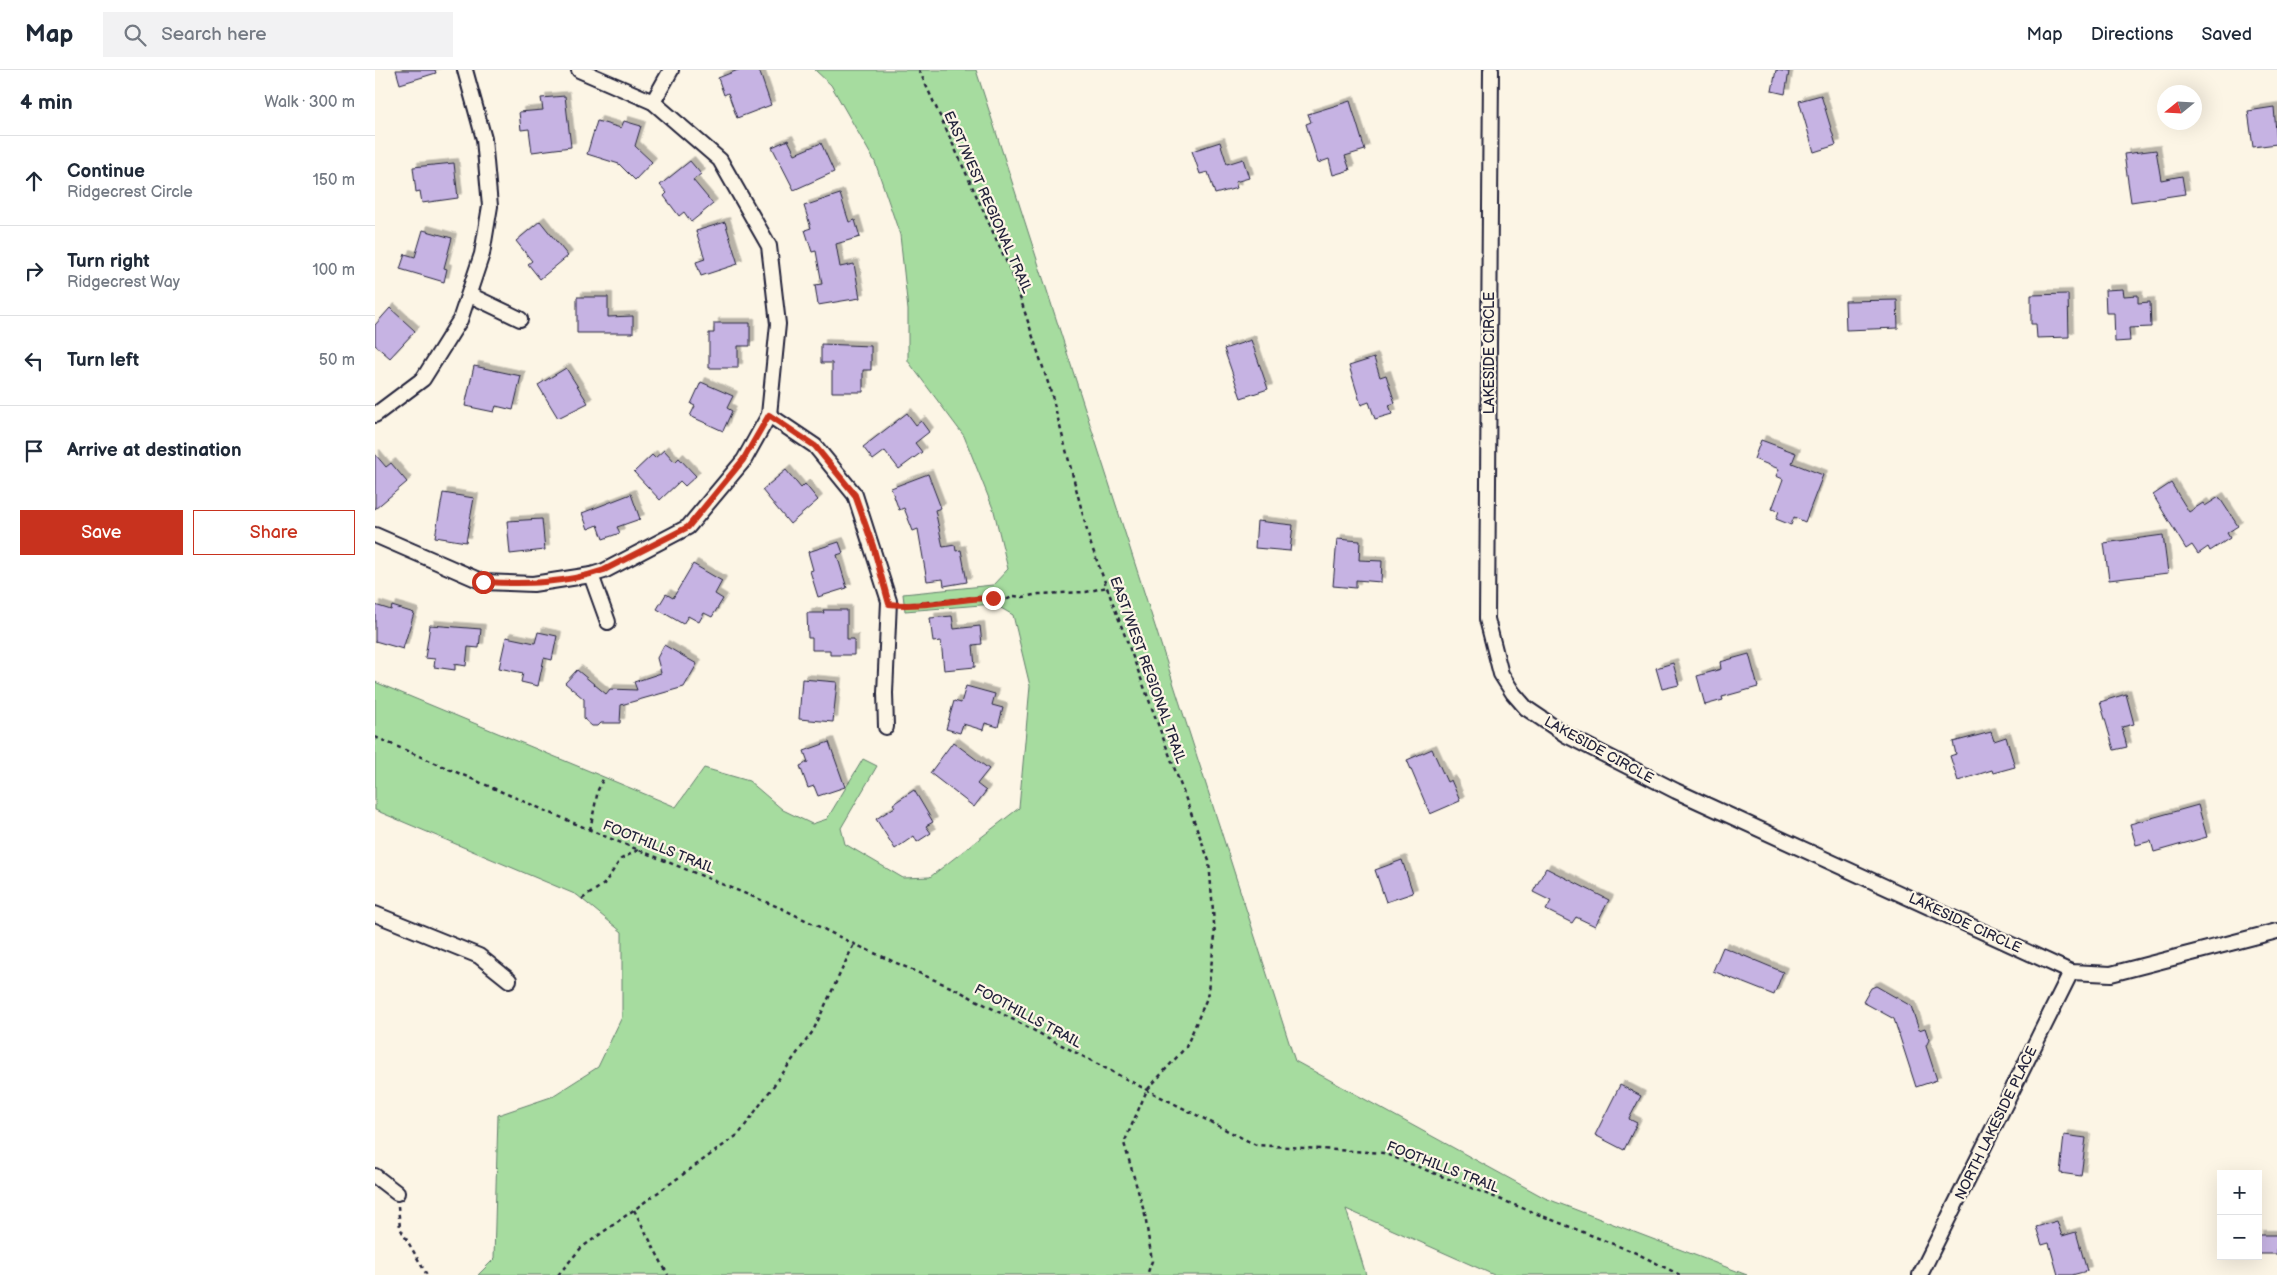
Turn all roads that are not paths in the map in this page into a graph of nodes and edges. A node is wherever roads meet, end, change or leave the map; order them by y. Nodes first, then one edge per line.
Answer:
1 (465, 70) edge
2 (579, 70) edge
3 (671, 70) edge
4 (1491, 70) edge
5 (653, 102) junction
6 (470, 296) junction
7 (520, 318) dead end
8 (375, 415) edge
9 (769, 415) junction
10 (375, 535) edge
11 (591, 575) junction
12 (608, 622) dead end
13 (886, 727) dead end
14 (375, 914) edge
15 (2277, 931) edge
16 (2071, 972) junction
17 (509, 980) dead end
18 (375, 1176) edge
19 (397, 1193) road end
20 (1920, 1275) edge

1 - 6 street
2 - 5 street
3 - 5 street
4 - 16 street, LAKESIDE CIRCLE
5 - 9 street
6 - 7 street
6 - 8 street
9 - 11 street
9 - 13 street
10 - 11 street
11 - 12 street
14 - 17 street
15 - 16 street, LAKESIDE CIRCLE
16 - 20 street, NORTH LAKESIDE PLACE
18 - 19 street

